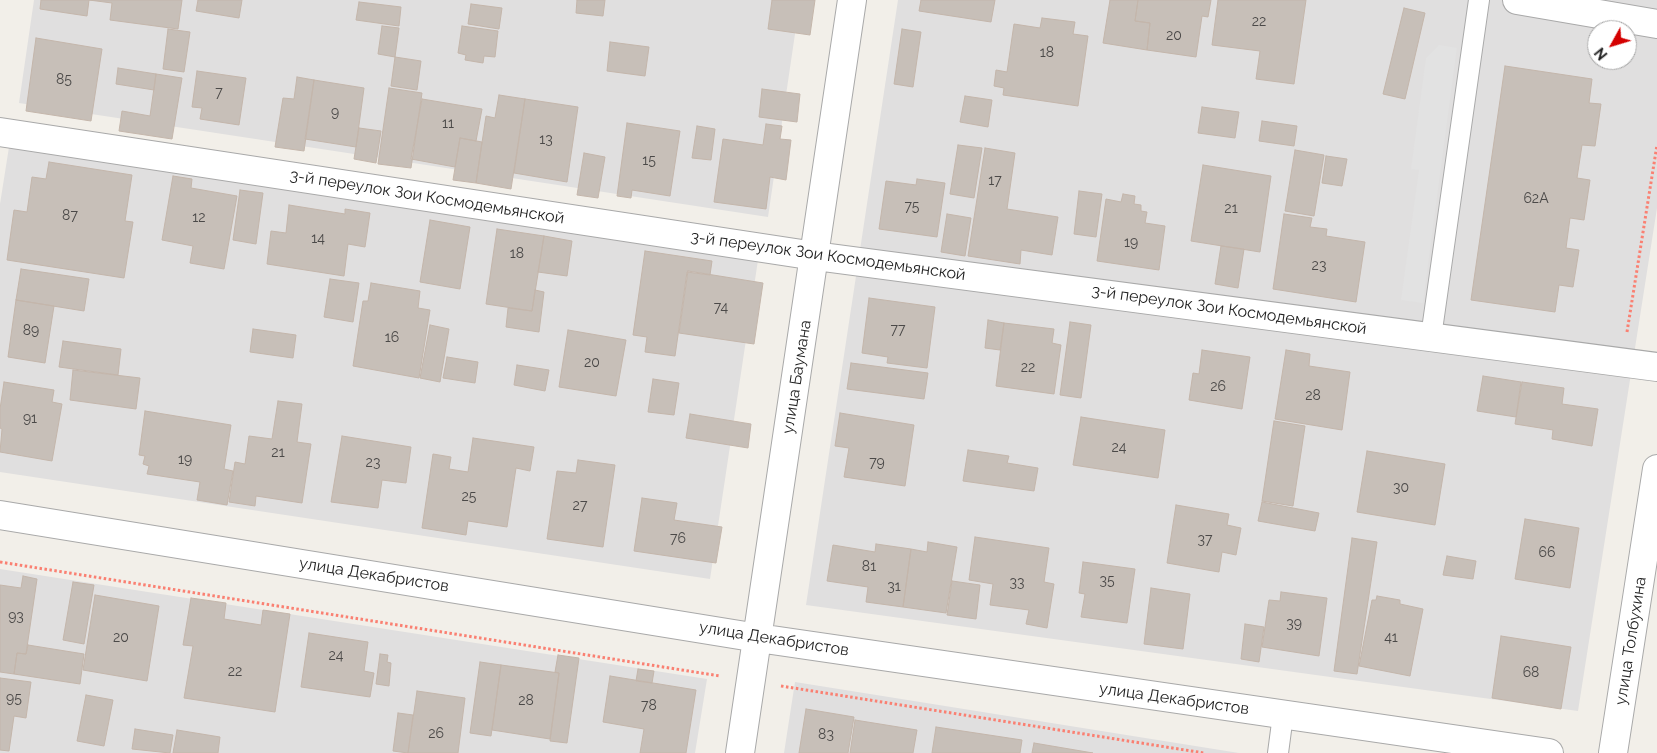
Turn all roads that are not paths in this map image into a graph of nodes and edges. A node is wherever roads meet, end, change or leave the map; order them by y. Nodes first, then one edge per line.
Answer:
1 (852, 0) edge
2 (1479, 0) edge
3 (1517, 0) edge
4 (1657, 24) edge
5 (0, 132) edge
6 (815, 256) junction
7 (1430, 337) junction
8 (1657, 367) edge
9 (1657, 469) edge
10 (0, 515) edge
11 (758, 638) junction
12 (1283, 714) junction
13 (1495, 749) edge
14 (740, 753) edge
15 (1278, 753) edge
16 (1549, 753) edge
17 (1614, 753) edge

1 - 6 street, улица Баумана
2 - 7 lane
3 - 4 street
5 - 6 street, 3-й переулок Зои Космодемьянской
6 - 7 street, 3-й переулок Зои Космодемьянской
6 - 11 street, улица Баумана
7 - 8 street, 3-й переулок Зои Космодемьянской
9 - 17 street, улица Толбухина
10 - 11 street, улица Декабристов
11 - 12 street, улица Декабристов
11 - 14 street, улица Баумана
12 - 13 street, улица Декабристов
12 - 15 lane
13 - 16 street, улица Декабристов

